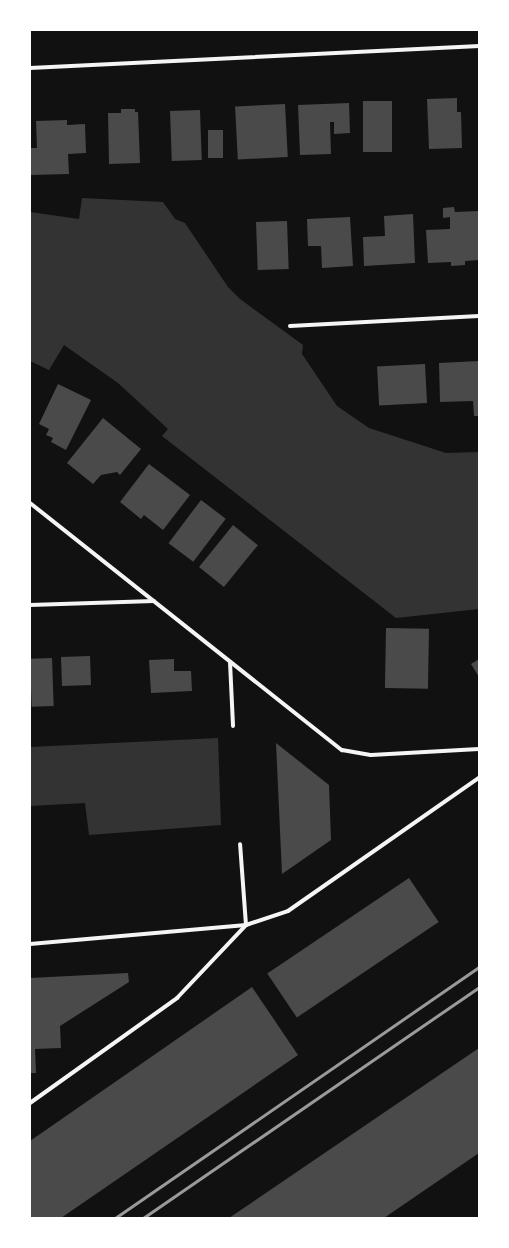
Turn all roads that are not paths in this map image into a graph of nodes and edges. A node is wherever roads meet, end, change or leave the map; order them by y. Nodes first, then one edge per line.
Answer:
1 (479, 46) edge
2 (30, 68) edge
3 (479, 316) edge
4 (290, 326) dead end
5 (30, 503) edge
6 (154, 601) junction
7 (30, 605) edge
8 (230, 662) junction
9 (233, 726) dead end
10 (479, 749) edge
11 (479, 778) edge
12 (240, 844) dead end
13 (246, 925) junction
14 (30, 944) edge
15 (30, 1103) edge

1 - 2 street
3 - 4 street
5 - 6 street
6 - 7 street
6 - 8 street
8 - 9 street
8 - 10 street
11 - 13 street
12 - 13 street
13 - 14 street
13 - 15 street

